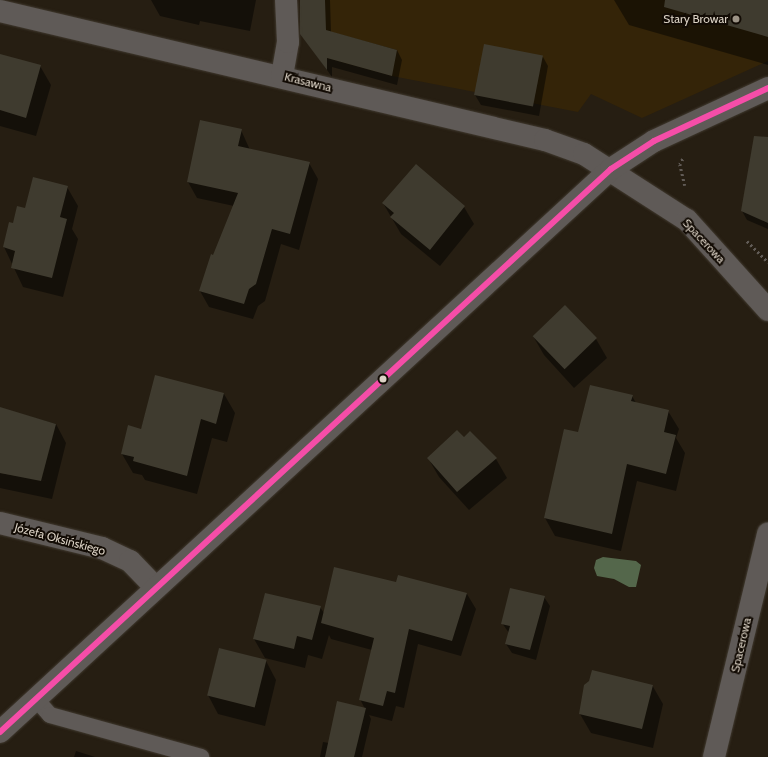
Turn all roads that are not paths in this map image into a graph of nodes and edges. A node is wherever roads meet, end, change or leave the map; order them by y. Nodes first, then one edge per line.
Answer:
1 (286, 0) edge
2 (0, 11) edge
3 (282, 76) junction
4 (768, 88) edge
5 (612, 169) junction
6 (768, 310) edge
7 (0, 523) edge
8 (768, 533) edge
9 (156, 587) junction
10 (36, 698) junction
11 (0, 732) edge
12 (201, 757) edge
13 (714, 757) edge

1 - 3 street
2 - 3 street, Krasawna
3 - 5 street, Krasawna
4 - 5 street
5 - 6 street, Spacerowa
5 - 9 street
7 - 9 street, Józefa Oksińskiego
8 - 13 street, Spacerowa
9 - 10 street
10 - 11 street
10 - 12 lane

